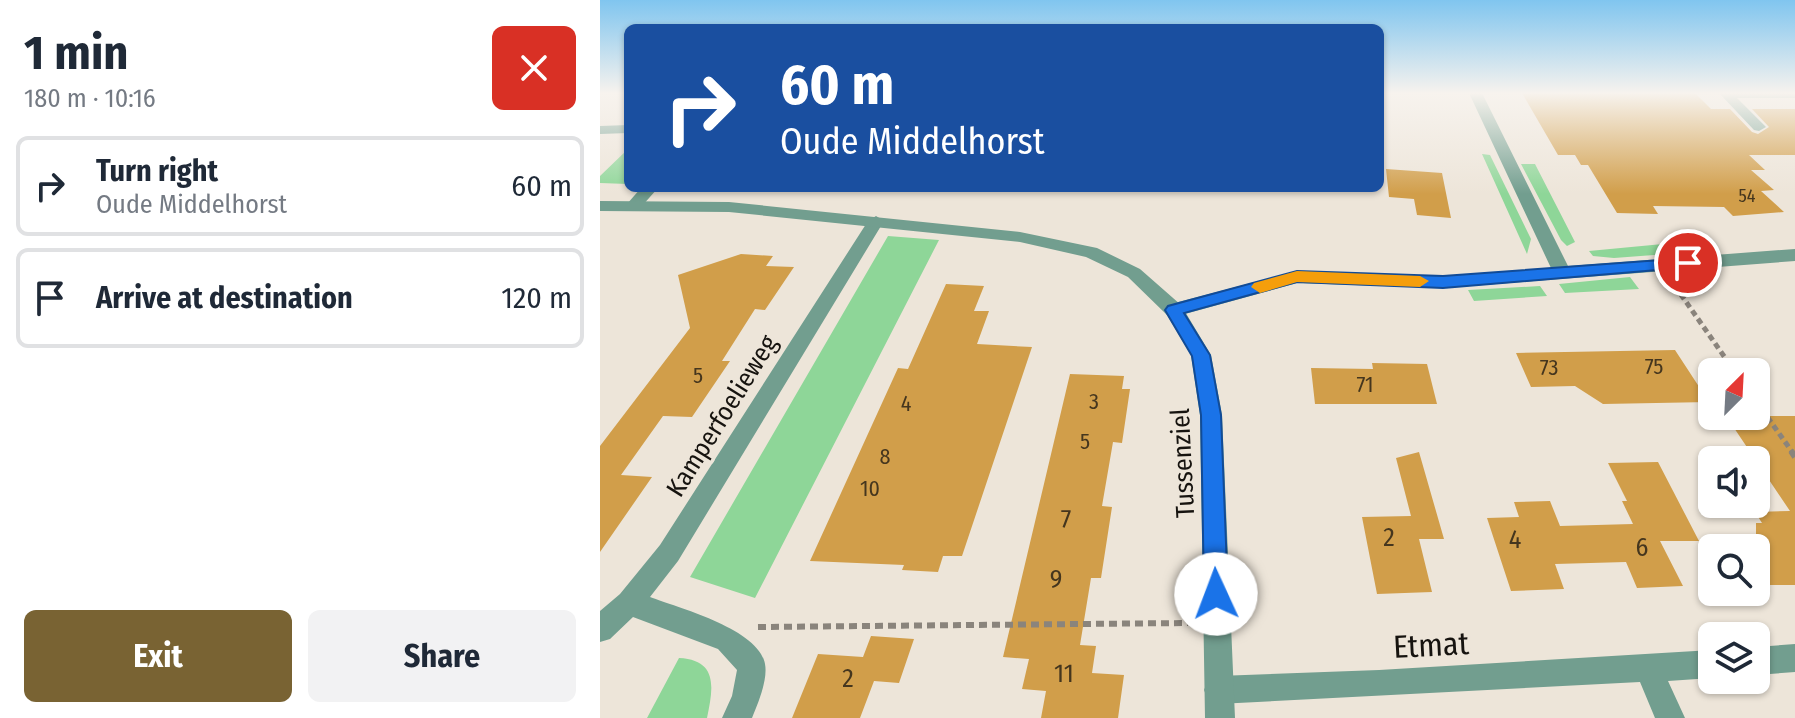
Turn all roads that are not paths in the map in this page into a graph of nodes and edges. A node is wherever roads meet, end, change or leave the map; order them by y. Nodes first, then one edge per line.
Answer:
1 (1491, 127) edge
2 (624, 129) edge
3 (600, 130) edge
4 (646, 192) edge
5 (635, 204) junction
6 (600, 206) edge
7 (876, 221) junction
8 (1795, 255) edge
9 (1563, 274) junction
10 (1174, 310) junction
11 (629, 603) junction
12 (600, 629) edge
13 (1795, 658) edge
14 (1770, 660) edge
15 (1698, 665) edge
16 (1648, 668) junction
17 (1219, 704) edge
18 (737, 718) edge
19 (1670, 718) edge

1 - 9 street
2 - 3 street
4 - 5 street
5 - 6 street, Tussenziel
5 - 7 street, Tussenziel
7 - 10 street, Tussenziel
7 - 11 street, Kamperfoelieweg
8 - 9 street
9 - 10 street
10 - 17 street, Tussenziel
11 - 12 street, Kamperfoelieweg
11 - 18 street
13 - 14 street
15 - 16 street, Etmat
16 - 17 street, Etmat
16 - 19 street

